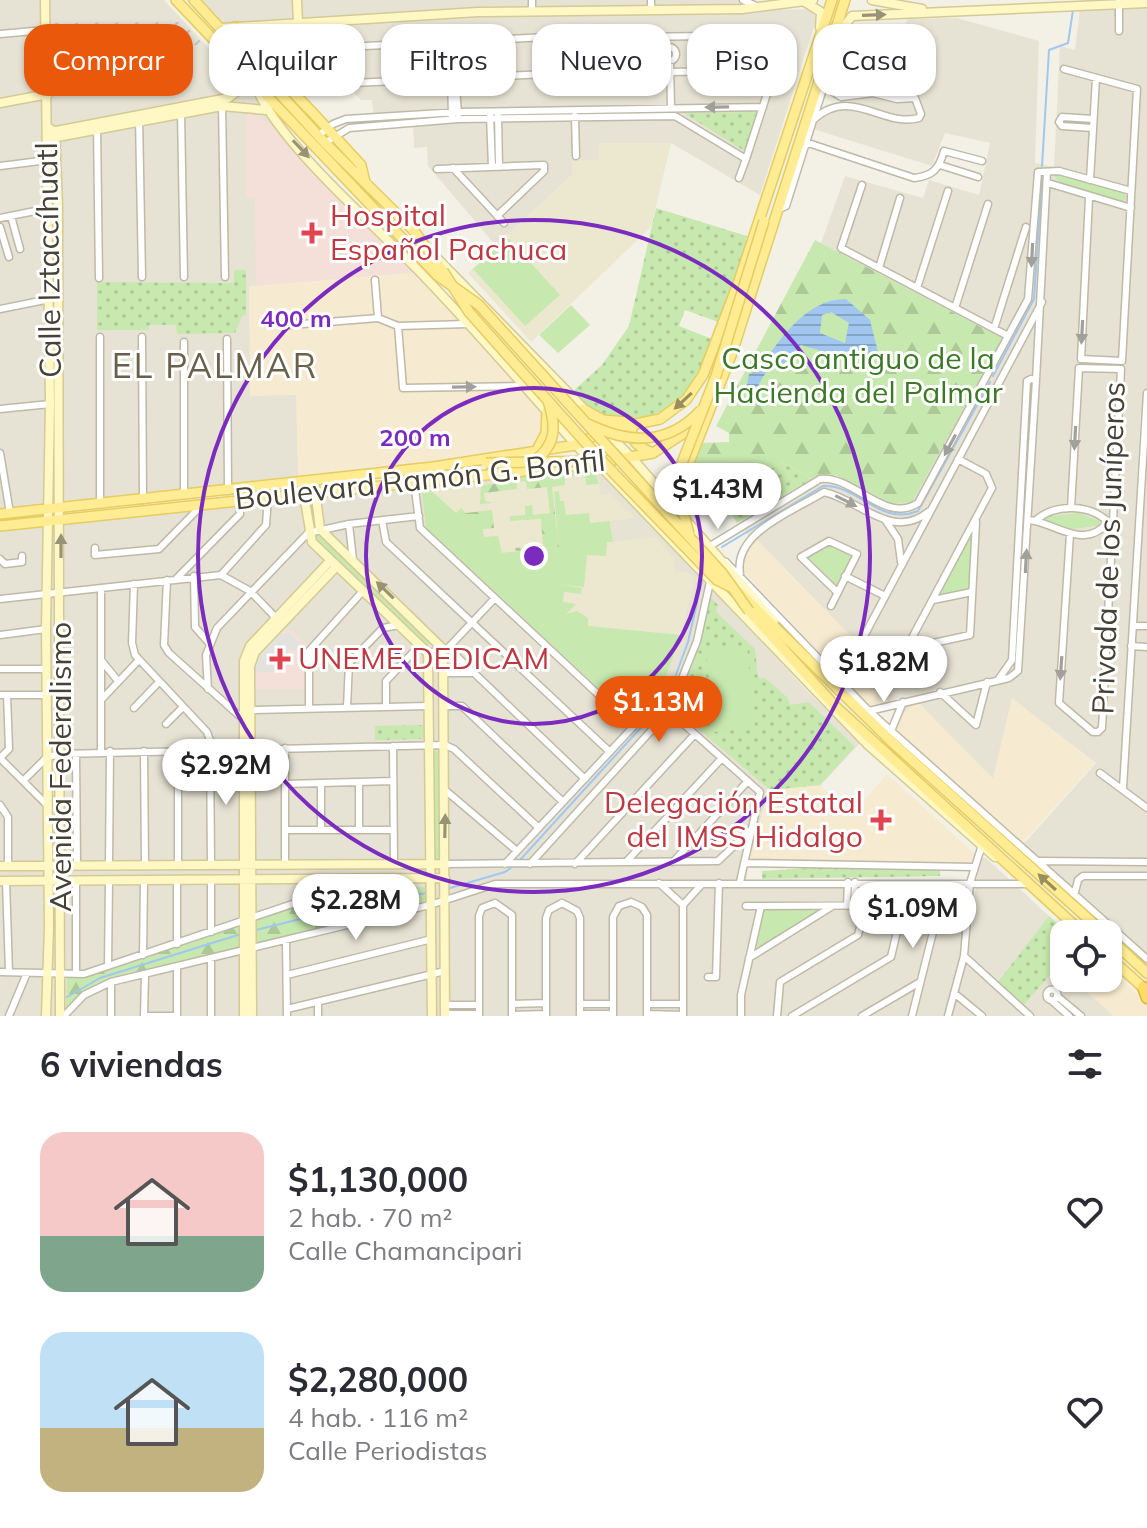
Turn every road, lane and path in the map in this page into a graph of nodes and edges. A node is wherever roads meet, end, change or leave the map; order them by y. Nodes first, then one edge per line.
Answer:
1 (45, 0) edge
2 (176, 0) edge
3 (194, 0) edge
4 (297, 0) edge
5 (532, 0) edge
6 (832, 0) edge
7 (845, 0) edge
8 (872, 0) edge
9 (809, 1) edge
10 (743, 3) edge
11 (1119, 3) edge
12 (1147, 3) edge
13 (651, 5) edge
14 (532, 11) junction
15 (926, 11) junction
16 (298, 23) junction
17 (45, 24) edge
18 (217, 24) edge
19 (282, 24) edge
20 (838, 24) edge
21 (845, 24) edge
22 (1119, 31) dead end
23 (24, 32) edge
24 (0, 34) edge
25 (209, 36) edge
26 (516, 39) edge
27 (381, 45) edge
28 (811, 65) junction
29 (1064, 69) dead end
30 (516, 73) edge
31 (1096, 78) junction
32 (381, 79) edge
33 (37, 96) edge
34 (48, 96) edge
35 (229, 96) edge
36 (260, 96) edge
37 (266, 96) edge
38 (285, 96) edge
39 (296, 96) edge
40 (454, 96) edge
41 (671, 96) edge
42 (767, 96) edge
43 (816, 96) edge
44 (821, 96) edge
45 (852, 96) edge
46 (862, 96) edge
47 (880, 96) edge
48 (841, 97) joint
49 (0, 103) edge
50 (222, 106) junction
51 (840, 106) junction
52 (763, 107) junction
53 (862, 108) junction
54 (266, 110) junction
55 (575, 110) junction
56 (181, 112) junction
57 (671, 112) junction
58 (494, 115) junction
59 (455, 116) junction
60 (576, 118) junction
61 (346, 119) junction
62 (1093, 119) junction
63 (139, 120) junction
64 (319, 120) junction
65 (813, 120) junction
66 (98, 128) junction
67 (1093, 128) junction
68 (50, 134) junction
69 (326, 136) junction
70 (802, 141) junction
71 (785, 144) junction
72 (576, 156) dead end
73 (746, 159) junction
74 (48, 160) junction
75 (982, 161) dead end
76 (940, 165) junction
77 (0, 166) edge
78 (496, 167) junction
79 (453, 168) junction
80 (437, 169) dead end
81 (1047, 172) junction
82 (978, 177) dead end
83 (739, 178) dead end
84 (1090, 180) junction
85 (1048, 183) junction
86 (862, 185) dead end
87 (783, 191) junction
88 (948, 191) dead end
89 (1131, 191) junction
90 (900, 198) dead end
91 (1089, 198) junction
92 (765, 203) junction
93 (988, 204) dead end
94 (54, 208) junction
95 (1131, 208) junction
96 (777, 210) junction
97 (11, 216) junction
98 (497, 216) junction
99 (0, 218) edge
100 (504, 223) dead end
101 (0, 227) edge
102 (1026, 227) dead end
103 (20, 249) dead end
104 (432, 253) junction
105 (9, 257) dead end
106 (879, 268) junction
107 (142, 277) dead end
108 (184, 277) dead end
109 (225, 277) dead end
110 (99, 278) dead end
111 (375, 280) dead end
112 (917, 288) junction
113 (50, 299) junction
114 (1042, 302) junction
115 (955, 308) junction
116 (0, 309) edge
117 (378, 318) junction
118 (467, 324) junction
119 (290, 325) dead end
120 (398, 326) junction
121 (739, 328) junction
122 (994, 329) junction
123 (54, 332) junction
124 (1008, 336) junction
125 (100, 337) dead end
126 (142, 337) dead end
127 (227, 339) dead end
128 (184, 342) dead end
129 (1036, 380) junction
130 (526, 386) junction
131 (1147, 393) edge
132 (547, 397) junction
133 (50, 404) junction
134 (0, 409) edge
135 (583, 409) junction
136 (547, 411) junction
137 (1146, 411) edge
138 (660, 419) junction
139 (706, 419) junction
140 (585, 422) junction
141 (633, 425) junction
142 (561, 427) junction
143 (606, 430) junction
144 (576, 445) junction
145 (565, 447) junction
146 (537, 450) junction
147 (0, 453) edge
148 (653, 453) junction
149 (632, 458) junction
150 (958, 459) junction
151 (597, 462) junction
152 (458, 463) junction
153 (575, 466) junction
154 (1, 467) edge
155 (414, 482) junction
156 (315, 487) junction
157 (655, 487) junction
158 (302, 488) junction
159 (337, 490) junction
160 (228, 491) junction
161 (184, 495) junction
162 (268, 497) junction
163 (239, 499) junction
164 (143, 500) junction
165 (633, 500) junction
166 (203, 503) junction
167 (100, 504) junction
168 (1019, 505) junction
169 (1029, 505) junction
170 (173, 506) junction
171 (1071, 508) junction
172 (931, 510) junction
173 (61, 513) junction
174 (5, 514) edge
175 (50, 515) junction
176 (419, 516) junction
177 (976, 518) junction
178 (382, 520) junction
179 (1028, 520) junction
180 (1036, 520) junction
181 (886, 521) junction
182 (187, 522) junction
183 (1110, 523) junction
184 (349, 524) junction
185 (692, 525) junction
186 (0, 526) edge
187 (320, 529) junction
188 (1018, 532) junction
189 (1027, 532) junction
190 (308, 533) junction
191 (1070, 534) junction
192 (689, 537) junction
193 (710, 546) junction
194 (95, 548) dead end
195 (22, 556) dead end
196 (720, 558) junction
197 (0, 559) edge
198 (353, 560) junction
199 (192, 563) junction
200 (333, 564) junction
201 (901, 565) junction
202 (739, 572) junction
203 (221, 575) junction
204 (197, 576) junction
205 (845, 576) junction
206 (176, 579) junction
207 (167, 580) junction
208 (710, 582) junction
209 (134, 584) junction
210 (740, 587) junction
211 (101, 588) junction
212 (250, 591) junction
213 (362, 592) junction
214 (837, 592) junction
215 (972, 592) junction
216 (61, 593) junction
217 (46, 594) junction
218 (885, 596) junction
219 (495, 598) junction
220 (0, 599) edge
221 (933, 600) junction
222 (831, 606) dead end
223 (385, 612) junction
224 (279, 620) junction
225 (473, 623) junction
226 (399, 625) junction
227 (1133, 626) junction
228 (1147, 626) edge
229 (383, 628) junction
230 (46, 629) junction
231 (0, 635) edge
232 (863, 638) dead end
233 (209, 643) junction
234 (420, 645) junction
235 (1131, 646) junction
236 (1147, 647) edge
237 (445, 648) junction
238 (906, 649) junction
239 (428, 653) junction
240 (101, 660) junction
241 (138, 661) junction
242 (910, 667) dead end
243 (0, 669) edge
244 (46, 669) junction
245 (445, 673) junction
246 (474, 673) junction
247 (997, 680) junction
248 (118, 681) junction
249 (987, 682) junction
250 (158, 683) junction
251 (208, 689) junction
252 (940, 692) junction
253 (4, 695) edge
254 (46, 695) junction
255 (101, 700) junction
256 (904, 700) junction
257 (386, 706) junction
258 (428, 706) junction
259 (445, 706) junction
260 (183, 707) junction
261 (347, 707) junction
262 (134, 708) dead end
263 (309, 708) junction
264 (251, 710) junction
265 (669, 711) junction
266 (869, 711) junction
267 (0, 712) edge
268 (8, 717) junction
269 (248, 720) junction
270 (166, 724) dead end
271 (891, 731) junction
272 (695, 734) junction
273 (445, 745) junction
274 (393, 746) junction
275 (428, 746) junction
276 (249, 748) junction
277 (285, 748) junction
278 (210, 749) junction
279 (178, 750) junction
280 (101, 751) junction
281 (110, 751) junction
282 (144, 751) junction
283 (610, 752) junction
284 (61, 754) junction
285 (76, 754) junction
286 (47, 757) junction
287 (0, 758) edge
288 (722, 758) junction
289 (1100, 773) dead end
290 (585, 779) junction
291 (23, 781) junction
292 (393, 781) junction
293 (748, 781) junction
294 (359, 782) junction
295 (321, 783) junction
296 (285, 784) junction
297 (1123, 788) junction
298 (445, 790) junction
299 (563, 802) junction
300 (46, 804) junction
301 (0, 805) edge
302 (1147, 808) edge
303 (4, 827) edge
304 (539, 828) junction
305 (285, 830) junction
306 (321, 830) junction
307 (359, 830) junction
308 (393, 830) junction
309 (751, 830) junction
310 (981, 848) junction
311 (517, 851) junction
312 (1040, 861) junction
313 (626, 862) junction
314 (673, 862) junction
315 (1147, 862) edge
316 (744, 863) junction
317 (248, 864) junction
318 (285, 864) junction
319 (394, 864) junction
320 (429, 864) junction
321 (444, 864) junction
322 (507, 864) junction
323 (527, 864) junction
324 (575, 864) junction
325 (109, 865) junction
326 (145, 865) junction
327 (178, 865) junction
328 (211, 865) junction
329 (4, 866) edge
330 (46, 866) junction
331 (61, 866) junction
332 (77, 866) junction
333 (974, 867) junction
334 (1011, 868) junction
335 (1147, 876) edge
336 (369, 878) junction
337 (429, 878) junction
338 (445, 878) junction
339 (248, 879) junction
340 (177, 880) junction
341 (211, 880) junction
342 (3, 881) edge
343 (47, 881) junction
344 (61, 881) junction
345 (76, 881) junction
346 (109, 881) junction
347 (144, 881) junction
348 (740, 882) junction
349 (852, 882) junction
350 (659, 883) junction
351 (703, 883) junction
352 (719, 883) junction
353 (970, 883) junction
354 (495, 884) junction
355 (562, 884) junction
356 (631, 884) junction
357 (1029, 884) junction
358 (943, 892) dead end
359 (1075, 892) junction
360 (445, 901) junction
361 (631, 902) junction
362 (495, 903) junction
363 (562, 903) junction
364 (430, 905) junction
365 (683, 905) junction
366 (940, 905) junction
367 (746, 906) dead end
368 (761, 906) junction
369 (834, 906) junction
370 (850, 906) junction
371 (865, 906) junction
372 (903, 906) junction
373 (3, 916) edge
374 (248, 920) junction
375 (1069, 920) edge
376 (1088, 920) edge
377 (211, 932) junction
378 (432, 939) junction
379 (286, 940) junction
380 (177, 944) junction
381 (248, 949) junction
382 (1122, 950) edge
383 (143, 955) junction
384 (964, 956) junction
385 (211, 958) junction
386 (749, 958) junction
387 (1147, 959) edge
388 (108, 966) junction
389 (177, 966) junction
390 (1122, 969) edge
391 (445, 971) junction
392 (0, 972) edge
393 (9, 972) junction
394 (27, 973) junction
395 (1147, 973) edge
396 (47, 974) junction
397 (62, 974) junction
398 (76, 974) junction
399 (432, 974) junction
400 (145, 975) junction
401 (287, 975) junction
402 (708, 977) dead end
403 (111, 982) junction
404 (920, 982) junction
405 (1146, 992) edge
406 (954, 993) junction
407 (76, 1002) junction
408 (318, 1002) junction
409 (546, 1003) junction
410 (512, 1004) junction
411 (580, 1004) junction
412 (613, 1004) junction
413 (647, 1004) junction
414 (683, 1004) junction
415 (479, 1005) junction
416 (445, 1012) edge
417 (287, 1013) edge
418 (479, 1015) edge
419 (512, 1015) edge
420 (546, 1015) edge
421 (580, 1015) edge
422 (613, 1015) edge
423 (647, 1015) edge
424 (683, 1015) edge
425 (9, 1016) edge
426 (46, 1016) edge
427 (62, 1016) edge
428 (76, 1016) edge
429 (111, 1016) edge
430 (146, 1016) edge
431 (177, 1016) edge
432 (211, 1016) edge
433 (244, 1016) edge
434 (252, 1016) edge
435 (318, 1016) edge
436 (432, 1016) edge
437 (741, 1016) edge
438 (777, 1016) edge
439 (792, 1016) edge
440 (862, 1016) edge
441 (912, 1016) edge
442 (948, 1016) edge
443 (982, 1016) edge
444 (1030, 1016) edge
445 (1069, 1016) edge
446 (1081, 1016) edge

1 - 17 street, Calle Iztaccíhuatl
2 - 25 main road
3 - 18 main road
4 - 16 street
5 - 14 street
6 - 28 main road, Boulevard Ramón G. Bonfil
7 - 20 main road
8 - 15 street
9 - 10 street
9 - 28 street
10 - 13 street
11 - 12 street
11 - 15 street
11 - 22 street
13 - 14 street
14 - 16 street
21 -> 15 street
16 - 19 street
23 - 24 street
26 - 30 street
27 - 32 street
28 - 71 main road, Boulevard Ramón G. Bonfil
29 - 31 street
31 - 62 street
31 - 89 street
33 - 49 street
34 - 68 street, Calle Iztaccíhuatl
35 - 56 street
36 - 54 street
37 - 140 main road, bridge
38 - 69 main road
39 - 64 main road
40 - 59 street
41 - 57 street
42 - 52 street
43 - 70 main road
44 - 65 street
45 - 48 street
46 - 53 street
47 - 53 street
48 - 51 street
50 - 54 street
50 - 56 street
50 - 109 street
51 - 53 street
51 - 65 street
52 -> 57 street
52 - 73 street
54 -> 118 street
55 - 57 street
55 - 58 street
55 - 60 street
56 - 63 street
56 - 108 street
57 - 60 street
57 - 73 street
58 - 59 street
58 - 60 street
58 - 78 street
59 - 61 street
59 - 69 street
60 - 72 street
61 - 64 street
61 - 69 street
62 - 67 street
62 - 67 street
63 - 66 street
63 - 107 street
64 - 69 main road
65 - 70 street
66 - 68 street
66 - 110 street
67 - 84 street
68 - 74 street, Calle Iztaccíhuatl
68 - 94 street
69 - 104 main road
70 - 76 street
70 - 87 main road
70 - 96 street
71 - 87 main road
71 - 92 main road, Boulevard Ramón G. Bonfil
73 - 83 street
74 - 77 street
74 - 94 street, Calle Iztaccíhuatl
75 - 76 street
76 - 82 street
78 - 79 street
78 - 98 street
79 - 80 street
79 - 98 street
81 - 84 street
81 - 85 street
81 -> 124 street
84 - 89 street
85 - 91 street
85 - 114 street
86 - 106 street
87 - 96 main road
88 - 112 street
89 - 95 street
90 - 106 street
91 - 95 street
91 -> 95 street
92 - 96 main road
92 -> 138 main road, Boulevard Ramón G. Bonfil
92 - 192 main road, bridge
93 - 115 street
94 - 97 street
94 - 113 street, Calle Iztaccíhuatl
94 - 123 street
96 - 121 main road
97 - 99 street
97 - 103 street
98 - 100 street
101 - 105 street
102 - 122 street
104 - 132 main road, bridge
104 - 135 street
106 - 112 street
111 - 117 street
112 - 115 street
113 - 116 street
113 - 123 street, Calle Iztaccíhuatl
114 - 129 street
114 - 150 street
115 - 122 street
117 - 119 street
117 - 120 street
118 - 120 street
118 - 130 street
120 -> 130 street
121 - 139 main road
121 - 140 main road, bridge
122 - 124 street
123 - 133 street, Calle Iztaccíhuatl
123 - 173 street, Avenida Federalismo
124 -> 193 street
125 - 167 street
126 - 164 street
127 - 160 street
128 - 161 street
129 - 168 street
129 - 169 street
130 - 136 street
131 - 137 street
132 - 151 main road, bridge
132 - 159 main road, bridge
133 - 134 street
133 - 175 street, Calle Iztaccíhuatl
135 - 138 main road
135 - 142 street
135 - 143 street
136 - 142 street
136 - 146 main road
137 - 227 street
138 - 141 main road, Boulevard Ramón G. Bonfil
139 - 148 main road, Boulevard Ramón G. Bonfil
139 - 185 main road
140 - 192 main road, bridge
141 - 143 main road, Boulevard Ramón G. Bonfil
141 - 148 main road
142 - 144 street
143 - 144 main road, Boulevard Ramón G. Bonfil
143 - 149 street
144 - 145 main road, Boulevard Ramón G. Bonfil
144 - 151 street
145 - 146 main road, Boulevard Ramón G. Bonfil
145 - 153 main road
146 - 152 main road, Boulevard Ramón G. Bonfil
147 - 154 street
148 - 149 main road, Boulevard Ramón G. Bonfil
149 - 151 main road, Boulevard Ramón G. Bonfil
149 - 157 street
150 - 172 street
150 - 177 street
151 - 152 main road, bridge
151 - 153 main road, Boulevard Ramón G. Bonfil
151 - 165 street
151 - 210 main road, bridge
152 - 156 main road, Boulevard Ramón G. Bonfil
153 - 155 main road, Boulevard Ramón G. Bonfil
154 - 174 street
155 - 159 main road, Boulevard Ramón G. Bonfil
155 - 176 street
156 - 158 main road, Boulevard Ramón G. Bonfil
156 - 159 main road, Boulevard Ramón G. Bonfil
156 - 187 street
157 - 165 street
157 - 185 street
158 - 160 main road, Boulevard Ramón G. Bonfil
158 - 162 main road, Boulevard Ramón G. Bonfil
158 - 190 street
160 - 161 main road, Boulevard Ramón G. Bonfil
161 - 164 main road, Boulevard Ramón G. Bonfil
162 - 163 main road, Boulevard Ramón G. Bonfil
162 - 203 street
163 - 166 main road, Boulevard Ramón G. Bonfil
163 - 199 street
164 - 167 main road, Boulevard Ramón G. Bonfil
165 - 208 street
166 - 170 main road, Boulevard Ramón G. Bonfil
166 - 182 street
167 - 173 main road, Boulevard Ramón G. Bonfil
168 - 169 street
168 - 188 street
169 - 179 street
170 - 173 main road, Boulevard Ramón G. Bonfil
170 - 182 street
171 - 180 street
171 - 183 street
183 -> 171 street, Privada de los Juníperos
172 - 181 street
172 - 201 street
173 - 175 main road, Boulevard Ramón G. Bonfil
216 -> 173 street, Avenida Federalismo
174 - 175 main road, Boulevard Ramón G. Bonfil
175 - 186 main road, Boulevard Ramón G. Bonfil
175 - 217 street, Avenida Federalismo
176 - 178 street
176 - 219 street
177 - 215 street
177 - 221 street
178 - 184 street
178 - 225 street
179 - 180 street
179 - 189 street
180 - 191 street
181 - 201 street
202 -> 181 street
182 - 194 street
183 - 191 street
191 -> 183 street, Privada de los Juníperos
184 - 187 street
184 - 198 street
185 - 193 street
187 - 190 street
187 - 198 street
188 - 189 street
188 - 247 street
247 -> 189 street
190 - 200 street
190 - 212 street
192 - 334 main road, bridge
193 - 196 street
195 - 197 street
196 - 202 street
196 - 210 street
237 -> 198 street
199 - 204 street
199 - 206 street
200 - 213 street
200 - 224 street
201 - 218 street
202 - 210 street
202 - 266 street
203 - 204 street
203 - 212 street
204 - 206 street
204 - 233 street
205 - 214 street
205 - 214 street
205 - 218 street
206 - 207 street
207 - 209 street
207 - 251 street
208 - 265 street
208 - 310 street
209 - 211 street
209 - 241 street
376 -> 210 main road
211 - 216 street
211 - 240 street
212 - 224 street
212 - 233 street
213 - 223 street
213 - 263 street
214 - 222 street
215 - 221 street
215 - 238 street
216 - 217 street
216 - 284 street, Avenida Federalismo
217 - 220 street
217 - 230 street, Avenida Federalismo
218 - 232 street
219 - 225 street
219 - 283 street
221 - 238 street
223 - 226 street
223 - 229 street
224 - 264 street
224 - 269 street
225 - 237 street
225 - 283 street
226 - 229 street
226 - 234 street
227 - 228 street
227 - 235 street
229 - 261 street
230 - 231 street
230 - 244 street, Avenida Federalismo
233 - 251 street
234 - 239 street
234 - 257 street
235 - 236 street
235 - 297 street
237 - 239 street
237 - 245 street
237 - 246 street
238 - 242 street
239 - 258 street
240 - 248 street
240 - 255 street
241 - 248 street
241 - 250 street
243 - 244 street
244 - 254 street, Avenida Federalismo
245 - 246 street
245 - 259 street
246 - 290 street
247 - 249 street
248 - 255 street
249 - 252 street
249 - 252 street
250 - 260 street
250 - 262 street
251 - 269 street
252 - 256 street
253 - 254 street
253 - 268 street
254 - 286 street, Avenida Federalismo
255 - 280 street
256 - 266 street
256 - 271 street
257 - 258 street
257 - 261 street
258 - 275 street
259 - 273 street
259 - 299 street
260 - 270 street
260 - 278 street
261 - 263 street
263 - 264 street
264 - 269 street
265 - 272 street
265 - 323 street
266 - 271 street
267 - 268 street
268 - 287 street
269 - 276 street
271 - 312 street
272 - 288 street
272 - 324 street
273 - 275 street
273 - 298 street
273 - 304 street
274 - 275 street
274 - 277 street
274 - 292 street
275 - 320 street
276 - 277 street
276 - 278 street
276 - 317 street
277 - 296 street
278 - 279 street
278 - 328 street
279 - 282 street
279 - 327 street
280 - 281 street
280 - 285 street
281 - 282 street
281 - 325 street
282 - 326 street
283 - 290 street
284 - 285 street
284 - 286 street
284 - 331 street, Avenida Federalismo
285 - 332 street
286 - 291 street
286 - 300 street, Avenida Federalismo
287 - 291 street
288 - 293 street
288 - 313 street
289 - 297 street
290 - 299 street
291 - 300 street
292 - 294 street
292 - 308 street
293 - 309 street
293 - 314 street
294 - 295 street
294 - 307 street
295 - 296 street
295 - 306 street
296 - 305 street
297 - 302 street
298 - 311 street
321 -> 298 street
299 - 304 street
300 - 330 street, Avenida Federalismo
301 - 303 street
303 - 329 street
304 - 311 street
305 - 306 street
305 - 318 street
306 - 307 street
307 - 308 street
308 - 319 street
309 - 314 street
309 - 316 street
310 - 333 street
310 - 334 street
311 - 322 street
312 - 315 street
312 - 359 street
313 - 314 street
313 - 324 street
316 - 333 street
316 - 348 street
317 - 318 street
317 - 328 street
317 - 339 street
318 - 319 street
319 - 320 street
320 - 321 street
320 - 337 street
321 - 322 street
321 - 338 street
322 - 323 street
323 - 324 street
325 - 326 street
325 - 332 street
326 - 327 street
327 - 328 street
329 - 330 street
330 - 331 street
330 - 343 street, Avenida Federalismo
331 - 332 street
331 - 344 street, Avenida Federalismo
333 - 353 street
334 - 357 main road
335 - 359 street
336 - 337 street
336 - 339 street
336 - 374 street
337 - 338 street
337 - 364 street
338 - 360 street
339 - 341 street
339 - 374 street
340 - 341 street
340 - 347 street
340 - 380 street
341 - 377 street
342 - 343 street
342 - 373 street
343 - 344 street
343 - 396 street, Avenida Federalismo
344 - 345 street
344 - 397 street, Avenida Federalismo
345 - 346 street
345 - 398 street
346 - 347 street
346 - 388 street
347 - 383 street
348 - 349 street
348 - 352 street
349 - 353 street
349 - 370 street
350 - 351 street
350 - 356 street
350 - 365 street
351 - 352 street
351 - 365 street
352 - 402 street
353 - 357 street
353 - 384 street
354 - 355 street
354 - 360 street
354 - 362 street
355 - 356 street
355 - 363 street
356 - 361 street
357 - 375 main road
358 - 366 street
359 - 387 street
360 - 364 street
360 - 391 street
361 - 412 street
361 - 413 street
362 - 410 street
362 - 415 street
363 - 409 street
363 - 411 street
364 - 378 street
364 - 379 street
365 - 414 street
366 - 372 street
366 - 404 street
367 - 368 street
368 - 369 street
368 - 386 street
369 - 370 street
369 - 386 street
370 - 371 street
371 - 372 street
371 - 438 street
372 - 439 street
373 - 393 street
374 - 377 street
374 - 381 street
377 - 380 street
378 - 399 street
378 - 401 street
379 - 381 street
379 - 401 street
380 - 383 street
381 - 385 street
381 - 433 street
381 - 434 street
382 - 395 main road
383 - 388 street
384 - 406 street
384 - 444 street
385 - 389 street
385 - 432 street
386 - 437 street
388 - 398 street
389 - 400 street
389 - 431 street
390 - 405 main road
391 - 399 street
391 - 416 street
392 - 393 street
393 - 394 street
394 - 396 street
394 - 425 street
396 - 397 street
396 - 426 street, Avenida Federalismo
397 - 398 street
397 - 427 street, Avenida Federalismo
399 - 408 street
399 - 436 street
400 - 403 street
400 - 430 street
401 - 417 street
403 - 407 street
403 - 429 street
404 - 440 street
404 - 441 street
406 - 442 street
406 - 443 street
407 - 427 street
407 - 428 street
408 - 417 street
408 - 435 street
409 - 410 street
409 - 420 street
410 - 419 street
411 - 412 street
411 - 421 street
412 - 422 street
413 - 414 street
413 - 423 street
414 - 424 street
415 - 416 street
415 - 418 street
416 - 418 street
419 - 420 street
421 - 422 street
423 - 424 street
430 - 431 street
445 - 446 street

